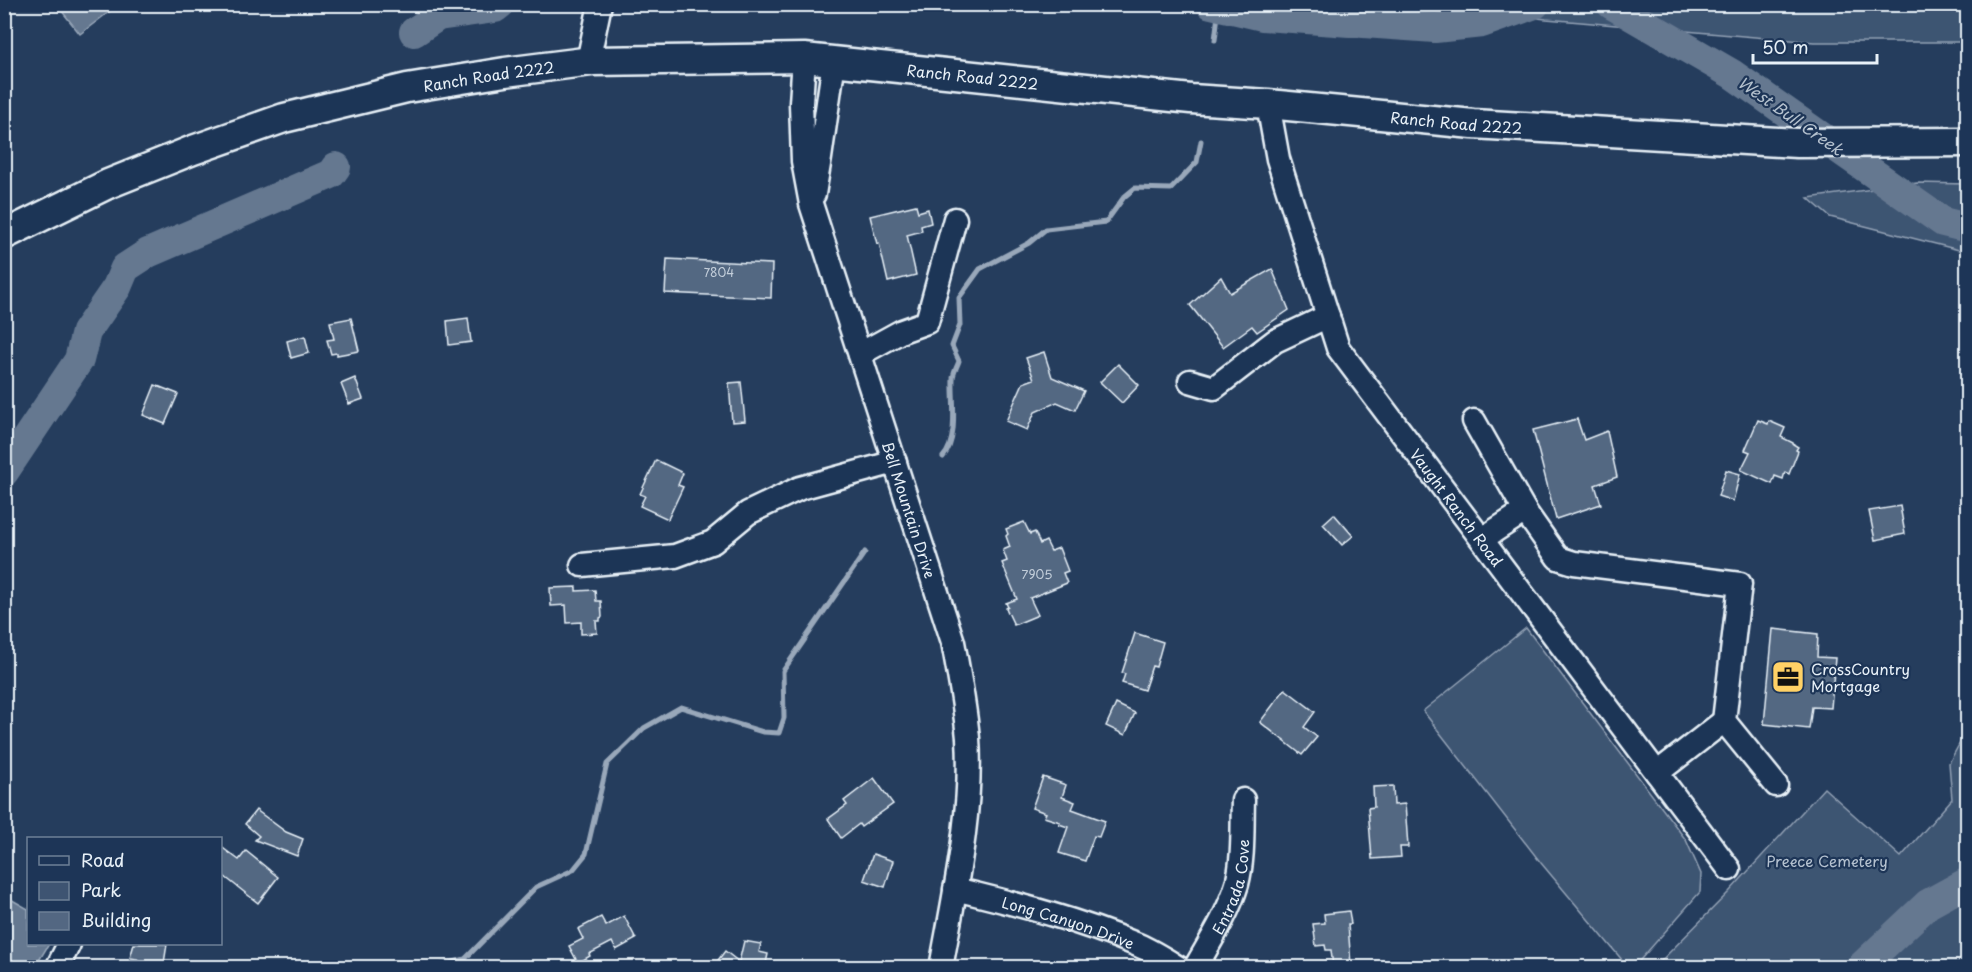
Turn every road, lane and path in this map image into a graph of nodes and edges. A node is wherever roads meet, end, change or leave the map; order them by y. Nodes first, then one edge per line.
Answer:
1 (600, 4) edge
2 (804, 58) junction
3 (834, 61) junction
4 (588, 62) junction
5 (1268, 104) junction
6 (1968, 142) edge
7 (812, 204) junction
8 (955, 219) dead end
9 (4, 235) edge
10 (1328, 316) junction
11 (860, 354) junction
12 (1190, 381) dead end
13 (1474, 421) dead end
14 (895, 462) junction
15 (1525, 511) junction
16 (1482, 539) junction
17 (582, 565) dead end
18 (1724, 721) junction
19 (1657, 773) junction
20 (1776, 785) dead end
21 (1243, 800) dead end
22 (1729, 869) dead end
23 (955, 889) junction
24 (68, 945) edge
25 (57, 968) edge
26 (941, 968) edge
27 (1179, 968) edge
28 (1195, 968) edge

1 - 4 street
2 - 3 main road, Ranch Road 2222
2 - 4 main road, Ranch Road 2222
2 - 7 street, Bell Mountain Drive
3 - 5 main road, Ranch Road 2222
3 - 7 street
4 - 9 main road, Ranch Road 2222
5 - 6 main road, Ranch Road 2222
5 - 10 street, Vaught Ranch Road
7 - 11 street, Bell Mountain Drive
8 - 11 street
10 - 12 street
10 - 16 street, Vaught Ranch Road
11 - 14 street, Bell Mountain Drive
13 - 15 street
14 - 17 street
14 - 23 street, Bell Mountain Drive
15 - 16 street
15 - 18 street
16 - 19 street, Vaught Ranch Road
18 - 19 street
18 - 20 street
19 - 22 street, Vaught Ranch Road
21 - 28 street, Entrada Cove
23 - 26 street, Bell Mountain Drive
23 - 27 street, Long Canyon Drive
24 - 25 street

